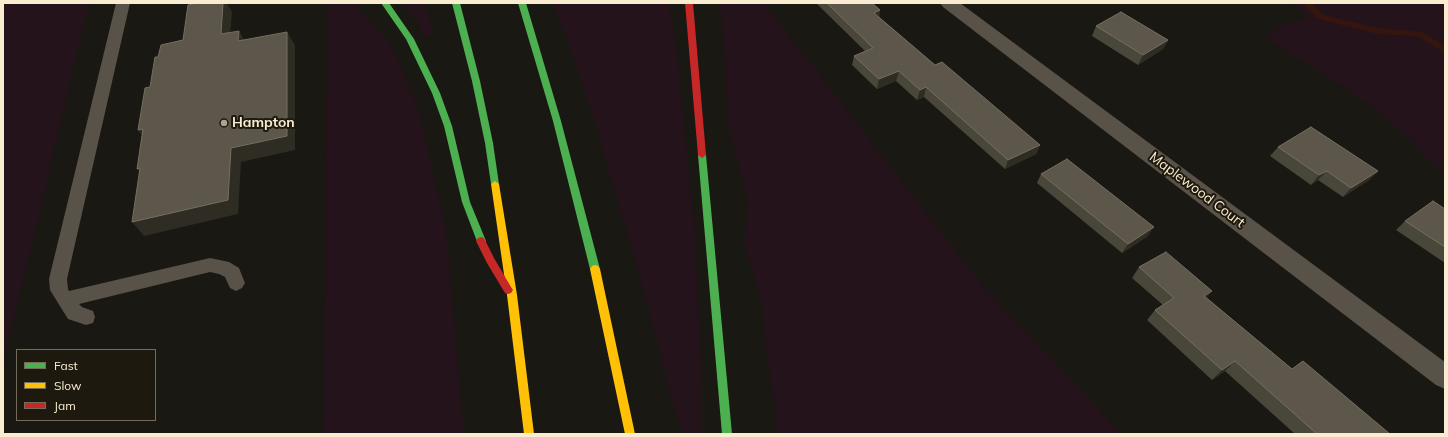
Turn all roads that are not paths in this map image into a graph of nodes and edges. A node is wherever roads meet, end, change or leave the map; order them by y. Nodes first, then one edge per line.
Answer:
1 (123, 3) edge
2 (385, 3) edge
3 (456, 3) edge
4 (522, 3) edge
5 (689, 3) edge
6 (949, 3) edge
7 (236, 283) dead end
8 (512, 295) junction
9 (65, 300) junction
10 (86, 316) dead end
11 (1445, 378) edge
12 (529, 434) edge
13 (630, 434) edge
14 (727, 434) edge

1 - 9 lane
2 - 8 highway
3 - 8 highway
4 - 13 highway
5 - 14 highway
6 - 11 street, Maplewood Court
7 - 9 lane
8 - 12 highway
9 - 10 lane

